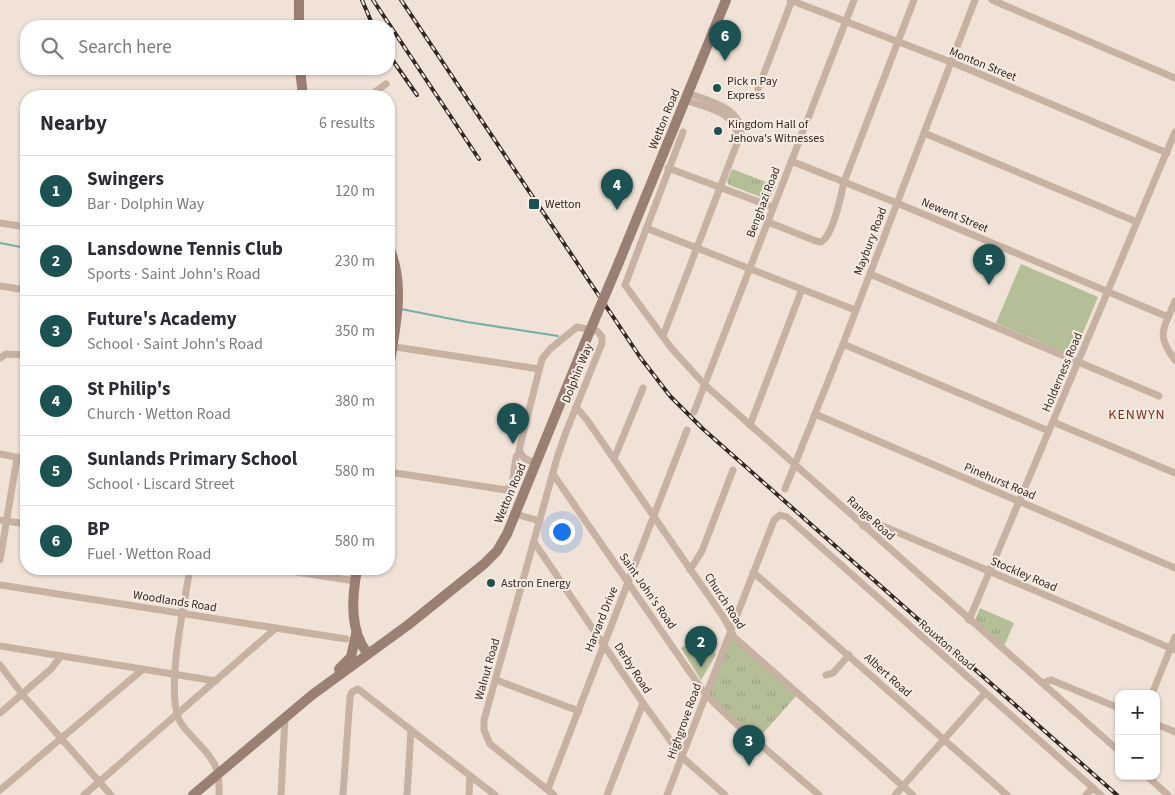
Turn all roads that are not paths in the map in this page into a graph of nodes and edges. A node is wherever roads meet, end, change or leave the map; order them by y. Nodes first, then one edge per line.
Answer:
1 (299, 0) edge
2 (726, 0) edge
3 (791, 0) edge
4 (854, 0) edge
5 (914, 0) edge
6 (975, 0) edge
7 (992, 0) edge
8 (299, 20) edge
9 (845, 22) junction
10 (898, 42) junction
11 (951, 62) junction
12 (301, 75) edge
13 (1175, 78) edge
14 (386, 84) dead end
15 (758, 89) dead end
16 (302, 90) edge
17 (377, 90) edge
18 (687, 97) junction
19 (682, 132) dead end
20 (1175, 132) edge
21 (924, 133) junction
22 (1166, 153) junction
23 (791, 161) junction
24 (668, 168) junction
25 (844, 182) junction
26 (720, 186) junction
27 (897, 202) junction
28 (773, 207) junction
29 (768, 222) junction
30 (1137, 222) junction
31 (0, 223) edge
32 (20, 226) edge
33 (646, 228) junction
34 (696, 249) junction
35 (395, 266) edge
36 (750, 269) junction
37 (870, 274) junction
38 (0, 286) edge
39 (20, 289) edge
40 (802, 289) junction
41 (1108, 292) junction
42 (1175, 301) edge
43 (855, 310) junction
44 (395, 318) edge
45 (1168, 318) junction
46 (663, 336) junction
47 (843, 344) junction
48 (395, 348) edge
49 (20, 354) edge
50 (0, 358) edge
51 (1175, 360) edge
52 (1079, 363) junction
53 (538, 369) junction
54 (705, 385) junction
55 (644, 388) dead end
56 (1159, 396) dead end
57 (576, 407) junction
58 (694, 412) dead end
59 (815, 414) junction
60 (1053, 422) junction
61 (750, 425) junction
62 (687, 430) dead end
63 (1049, 431) junction
64 (519, 452) junction
65 (0, 454) edge
66 (17, 458) junction
67 (20, 458) edge
68 (614, 459) junction
69 (536, 464) junction
70 (795, 465) junction
71 (733, 470) dead end
72 (395, 473) edge
73 (1175, 473) edge
74 (553, 474) junction
75 (785, 489) dead end
76 (1020, 502) junction
77 (515, 514) junction
78 (778, 516) joint
79 (654, 517) junction
80 (3, 520) edge
81 (540, 521) junction
82 (20, 523) edge
83 (863, 526) junction
84 (534, 542) junction
85 (0, 560) edge
86 (1175, 568) edge
87 (690, 570) junction
88 (753, 572) junction
89 (990, 572) junction
90 (189, 575) edge
91 (316, 575) edge
92 (356, 575) edge
93 (355, 581) junction
94 (628, 582) junction
95 (0, 584) edge
96 (183, 613) junction
97 (969, 620) junction
98 (276, 628) junction
99 (731, 632) junction
100 (356, 634) junction
101 (1175, 637) edge
102 (346, 639) dead end
103 (603, 643) junction
104 (0, 646) edge
105 (1173, 649) edge
106 (368, 654) junction
107 (849, 655) junction
108 (61, 656) junction
109 (0, 665) edge
110 (142, 670) junction
111 (175, 674) junction
112 (826, 675) dead end
113 (496, 680) junction
114 (216, 681) junction
115 (1042, 684) junction
116 (324, 686) junction
117 (1154, 690) edge
118 (985, 693) junction
119 (22, 694) junction
120 (705, 694) junction
121 (643, 703) junction
122 (1115, 706) edge
123 (579, 711) junction
124 (0, 714) edge
125 (177, 715) junction
126 (285, 718) junction
127 (1160, 726) edge
128 (411, 730) junction
129 (1175, 732) edge
130 (60, 739) junction
131 (944, 740) junction
132 (1115, 748) edge
133 (682, 758) junction
134 (219, 773) junction
135 (470, 776) junction
136 (1151, 780) edge
137 (100, 782) junction
138 (903, 786) junction
139 (1092, 788) junction
140 (0, 790) edge
141 (548, 790) junction
142 (84, 795) edge
143 (111, 795) edge
144 (193, 795) edge
145 (219, 795) edge
146 (281, 795) edge
147 (343, 795) edge
148 (406, 795) edge
149 (469, 795) edge
150 (495, 795) edge
151 (554, 795) edge
152 (607, 795) edge
153 (667, 795) edge
154 (725, 795) edge
155 (819, 795) edge
156 (895, 795) edge
157 (913, 795) edge
158 (1007, 795) edge
159 (1086, 795) edge
160 (1101, 795) edge
161 (1168, 795) edge

1 - 8 main road
2 - 18 main road, Wetton Road
3 - 9 street, Monton Street
3 - 15 street
4 - 9 street, Benghazi Road
5 - 10 street
6 - 11 street, Maybury Road
7 - 13 street
9 - 10 street, Monton Street
9 - 23 street, Benghazi Road
10 - 11 street, Monton Street
10 - 25 street
11 - 21 street, Maybury Road
11 - 22 street, Monton Street
12 - 16 main road
14 - 17 street
18 - 26 street
18 - 69 main road, Wetton Road, bridge
19 - 24 street
20 - 22 street, Holderness Road
21 - 27 street, Maybury Road
21 - 30 street
22 - 30 street, Holderness Road
23 - 25 street, Newent Street
23 - 28 street, Benghazi Road
24 - 26 street
24 - 33 street
25 - 27 street, Newent Street
25 - 29 street
26 - 28 street
26 - 34 street
27 - 37 street, Maybury Road
27 - 41 street, Newent Street
28 - 29 street, Benghazi Road
29 - 36 street, Benghazi Road
30 - 41 street, Holderness Road
31 - 32 street
33 - 34 street
33 - 46 street, Range Road
34 - 36 street
34 - 46 street
35 - 44 main road
36 - 40 street
36 - 54 street, Benghazi Road
37 - 43 street, Maybury Road
37 - 52 street
38 - 39 street
40 - 43 street
40 - 61 street
41 - 45 street, Newent Street
41 - 52 street, Holderness Road
42 - 45 street
43 - 47 street, Maybury Road
45 - 51 street
46 - 54 street, Range Road
47 - 59 street, Maybury Road
47 - 63 street
48 - 53 street
49 - 50 street
52 - 56 street
52 - 60 street, Holderness Road
53 - 57 street, Dolphin Way
53 - 64 street, Dolphin Way
54 - 58 street, Benghazi Road
54 - 61 street, Range Road
55 - 68 street
57 - 68 street, Church Road
57 - 74 street, Dolphin Way
59 - 70 street, Maybury Road
59 - 76 street, Pinehurst Road
60 - 63 street, Holderness Road
60 - 73 street
61 - 70 street, Range Road
62 - 79 street, Harvard Drive
63 - 76 street, Holderness Road
64 - 69 street
64 - 72 street, Dolphin Way
65 - 66 street
66 - 67 street
66 - 80 street
68 - 79 street, Church Road
69 - 77 main road, Wetton Road
70 - 75 street, Maybury Road
70 - 83 street, Range Road
71 - 87 street
74 - 81 street, Dolphin Way
74 - 94 street, Saint John's Road
76 - 86 street, Pinehurst Road
76 - 89 street, Holderness Road
77 - 81 street
77 - 106 main road, Wetton Road
78 - 88 street, Highgrove Road
78 - 118 street, Rouxton Road
79 - 87 street, Church Road
79 - 94 street, Harvard Drive
80 - 82 street
80 - 85 street
81 - 84 street, Walnut Road
83 - 89 street, Stockley Road
83 - 97 street, Range Road
84 - 103 street, Derby Road
84 - 113 street, Walnut Road
87 - 99 street, Church Road
88 - 99 street, Highgrove Road
88 - 107 street, Albert Road
89 - 97 street, Holderness Road
89 - 105 street, Stockley Road
90 - 96 street
91 - 93 street
92 - 93 main road
93 - 100 main road
94 - 103 street, Harvard Drive
94 - 120 street, Saint John's Road
95 - 96 street, Woodlands Road
96 - 98 street, Woodlands Road
96 - 111 street
97 - 115 street, Range Road
98 - 102 street, Woodlands Road
98 - 114 street
99 - 120 street, Highgrove Road
99 - 138 street, Church Road
100 - 106 main road
100 - 116 main road
101 - 105 street
103 - 121 street, Derby Road
103 - 123 street, Harvard Drive
104 - 108 street
105 - 117 street
106 - 116 main road, Wetton Road
107 - 112 street
107 - 131 street, Albert Road
108 - 110 street
108 - 119 street
109 - 119 street
110 - 111 street
110 - 130 street
111 - 114 street
111 - 125 street
113 - 123 street
113 - 141 street, Walnut Road
114 - 125 street
115 - 122 street
115 - 132 street, Range Road
116 - 126 main road, Wetton Road
118 - 131 street
118 - 139 street, Rouxton Road
119 - 124 street
119 - 130 street
120 - 133 street, Highgrove Road
120 - 155 street, Saint John's Road
121 - 133 street, Derby Road
121 - 152 street
123 - 141 street, Harvard Drive
125 - 134 street
125 - 137 street
126 - 134 main road, Wetton Road
126 - 146 street
127 - 129 street
128 - 135 street
128 - 147 street
128 - 148 street
130 - 137 street
130 - 140 street
131 - 138 street
131 - 158 street, Albert Road
133 - 153 street, Highgrove Road
133 - 154 street, Derby Road
134 - 144 main road, Wetton Road
134 - 145 street
135 - 149 street
135 - 150 street
136 - 161 street
137 - 142 street
137 - 143 street
138 - 156 street
138 - 157 street, Church Road
139 - 159 street
139 - 160 street, Rouxton Road
141 - 151 street, Walnut Road

